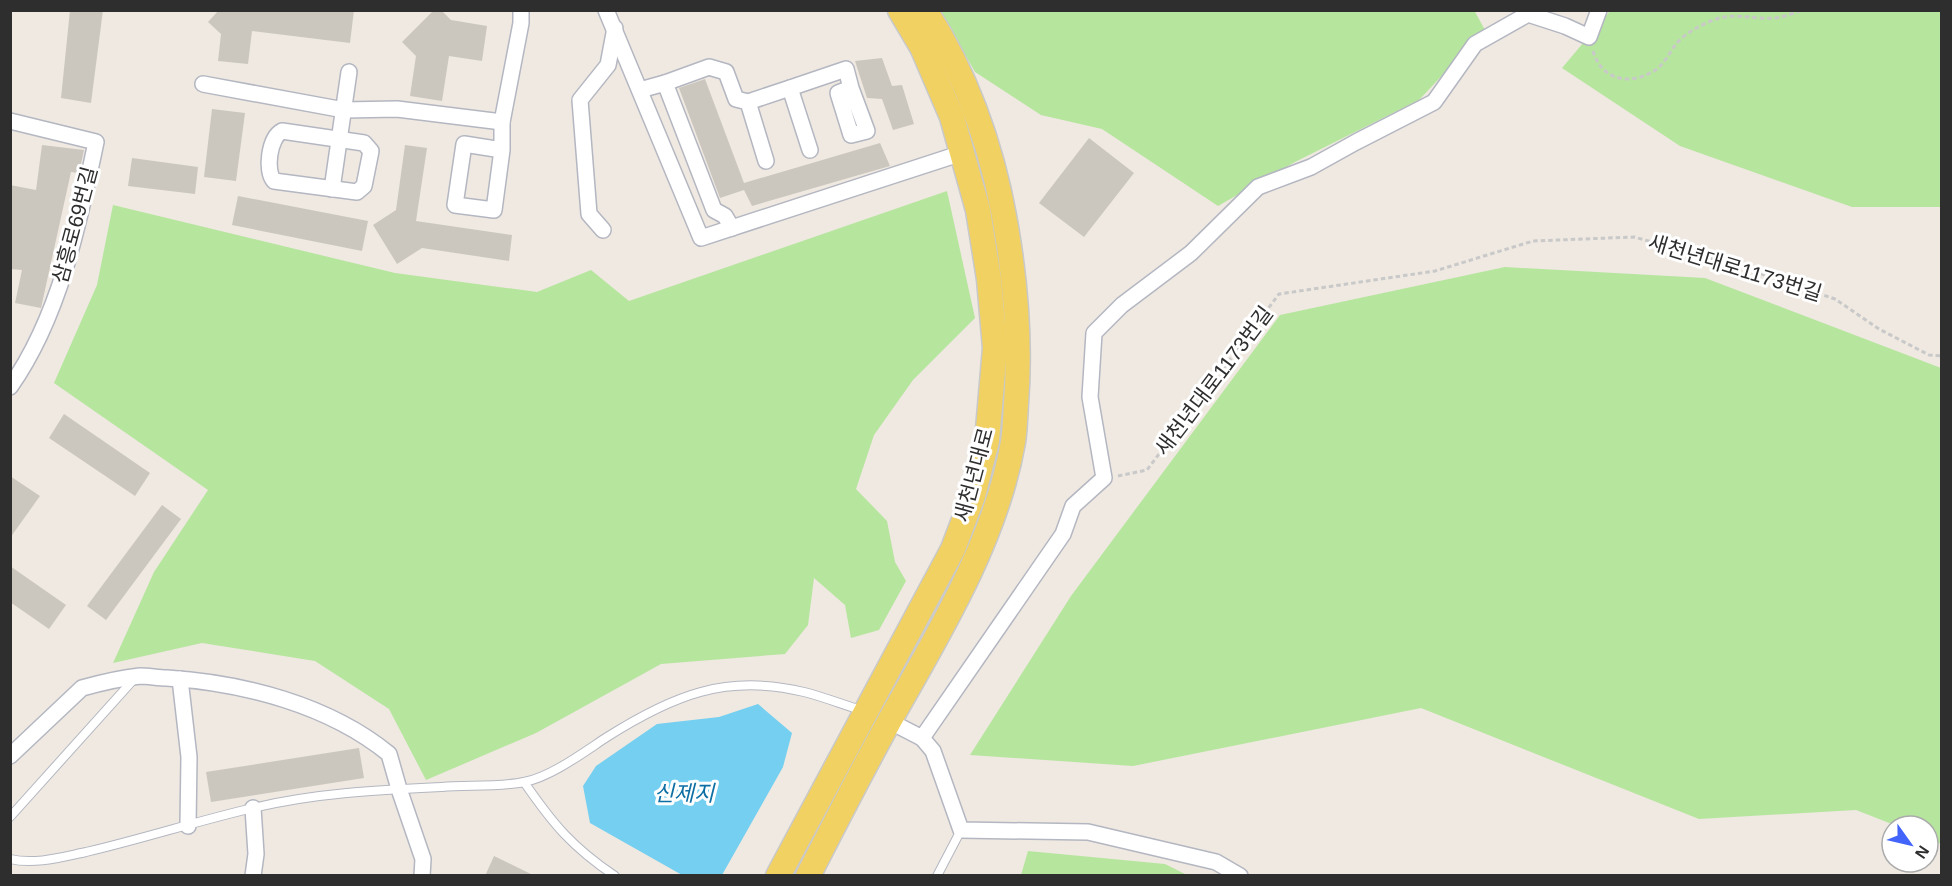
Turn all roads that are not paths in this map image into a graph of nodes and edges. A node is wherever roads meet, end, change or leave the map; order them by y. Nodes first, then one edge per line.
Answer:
1 (521, 10) edge
2 (606, 10) edge
3 (900, 10) edge
4 (925, 10) edge
5 (1599, 10) edge
6 (615, 28) junction
7 (349, 72) dead end
8 (665, 83) junction
9 (203, 84) dead end
10 (790, 88) junction
11 (851, 88) dead end
12 (640, 90) junction
13 (748, 102) junction
14 (344, 110) junction
15 (10, 121) edge
16 (502, 122) junction
17 (339, 140) junction
18 (502, 150) junction
19 (810, 150) dead end
20 (962, 153) junction
21 (766, 161) dead end
22 (332, 189) junction
23 (732, 228) junction
24 (603, 230) dead end
25 (10, 387) edge
26 (905, 640) junction
27 (928, 652) junction
28 (136, 677) junction
29 (180, 679) junction
30 (877, 717) junction
31 (922, 738) junction
32 (10, 756) edge
33 (524, 782) junction
34 (399, 789) junction
35 (253, 808) junction
36 (813, 809) junction
37 (10, 817) edge
38 (837, 820) junction
39 (188, 826) junction
40 (961, 830) junction
41 (10, 859) edge
42 (253, 876) edge
43 (422, 876) edge
44 (615, 876) edge
45 (778, 876) edge
46 (808, 876) edge
47 (937, 876) edge
48 (1240, 876) edge

1 - 16 street
2 - 6 street
3 - 20 main road, 새천년대로
4 - 27 main road, 새천년대로
5 - 31 street
6 - 12 street
6 - 24 street
7 - 14 street
8 - 12 street
8 - 13 street
8 - 23 street
9 - 14 street
10 - 11 street
10 - 13 street
10 - 19 street
12 - 23 street
13 - 21 street
14 - 16 street
14 - 17 street
15 - 25 street, 삼흥로69번길
16 - 18 street
17 - 22 street
17 - 22 street
17 - 22 street
18 - 18 street
20 - 23 street
20 - 26 main road, 새천년대로
26 - 27 main road
26 - 30 main road, 새천년대로
27 - 30 main road, 새천년대로
28 - 29 street
28 - 32 street
28 - 37 lane
29 - 34 street
29 - 39 street
30 - 31 street
30 - 33 lane
30 - 36 main road, 새천년대로
30 - 38 main road, 새천년대로
31 - 40 street
33 - 34 lane
33 - 44 lane
34 - 35 lane
34 - 43 street
35 - 39 lane
35 - 42 street
36 - 38 main road
36 - 45 main road, 새천년대로
38 - 46 main road, 새천년대로
39 - 41 lane
40 - 47 lane
40 - 48 street

